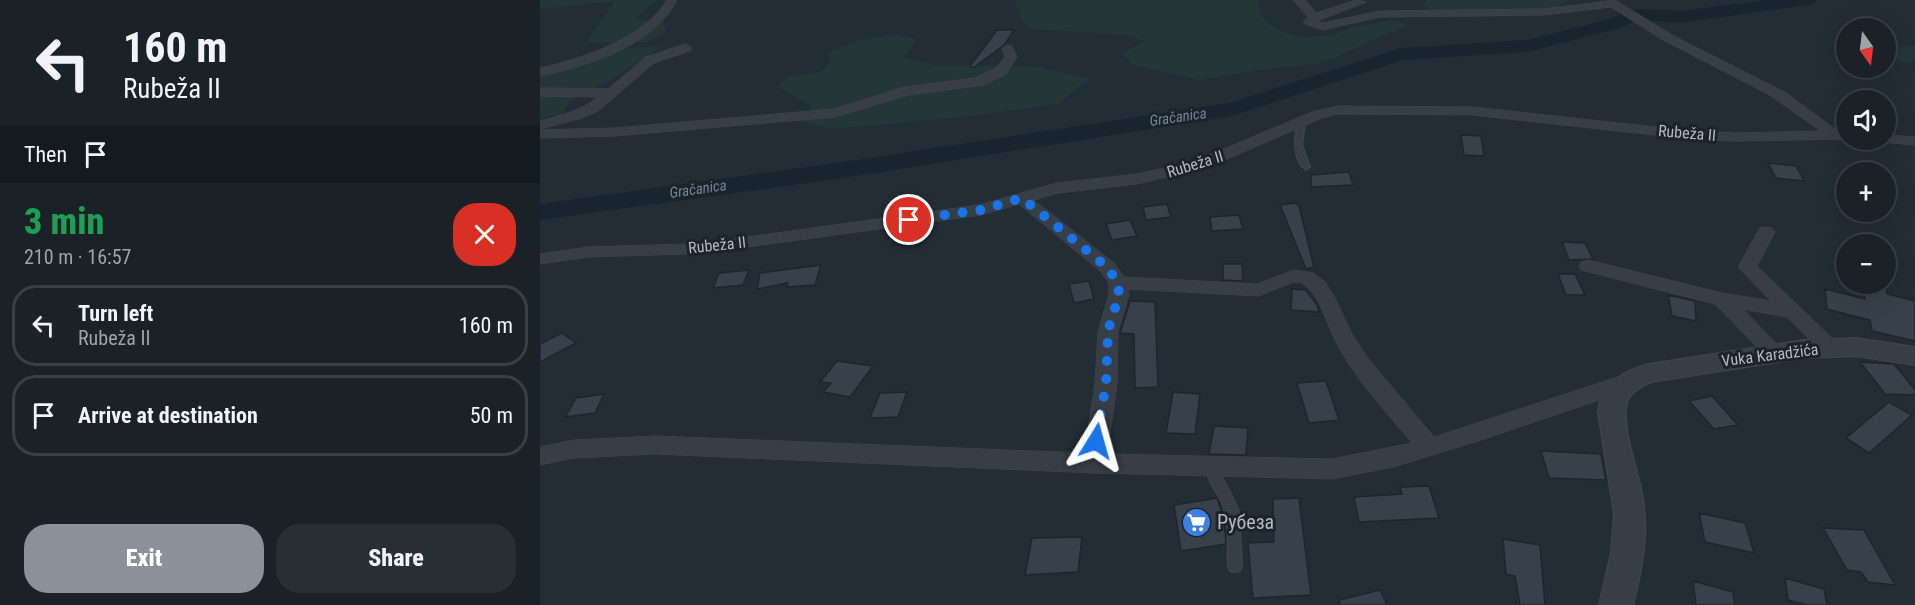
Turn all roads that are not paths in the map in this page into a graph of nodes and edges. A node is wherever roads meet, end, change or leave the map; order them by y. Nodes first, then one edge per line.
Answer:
1 (672, 0) edge
2 (1299, 0) edge
3 (1360, 2) dead end
4 (1613, 4) edge
5 (1313, 17) junction
6 (686, 48) dead end
7 (1008, 49) dead end
8 (540, 72) edge
9 (540, 92) edge
10 (610, 93) junction
11 (1301, 122) junction
12 (540, 124) edge
13 (1836, 131) edge
14 (540, 134) edge
15 (1836, 134) edge
16 (1896, 140) edge
17 (1915, 141) edge
18 (1306, 168) dead end
19 (1022, 198) junction
20 (1766, 232) dead end
21 (540, 259) edge
22 (1588, 266) dead end
23 (1118, 283) junction
24 (1722, 299) junction
25 (1794, 312) junction
26 (1830, 348) junction
27 (1775, 353) junction
28 (1915, 356) edge
29 (1627, 382) junction
30 (1429, 447) junction
31 (540, 456) edge
32 (1094, 463) junction
33 (1213, 466) junction
34 (1235, 566) dead end
35 (1616, 605) edge

1 - 8 street
2 - 5 street
3 - 5 street
4 - 5 street
4 - 13 street
6 - 10 street
7 - 14 street
9 - 10 street
10 - 12 street
11 - 15 street, Rubeža II
11 - 18 lane
11 - 19 street, Rubeža II
16 - 17 street
19 - 21 street, Rubeža II
19 - 23 street
20 - 25 street
22 - 24 street
23 - 30 street
23 - 32 street
24 - 25 street
24 - 27 street
25 - 26 street
26 - 27 street, Vuka Karadžića
26 - 28 street, Vuka Karadžića
27 - 29 street, Vuka Karadžića
29 - 30 street
29 - 35 street
30 - 33 street
31 - 32 street
32 - 33 street
33 - 34 lane

